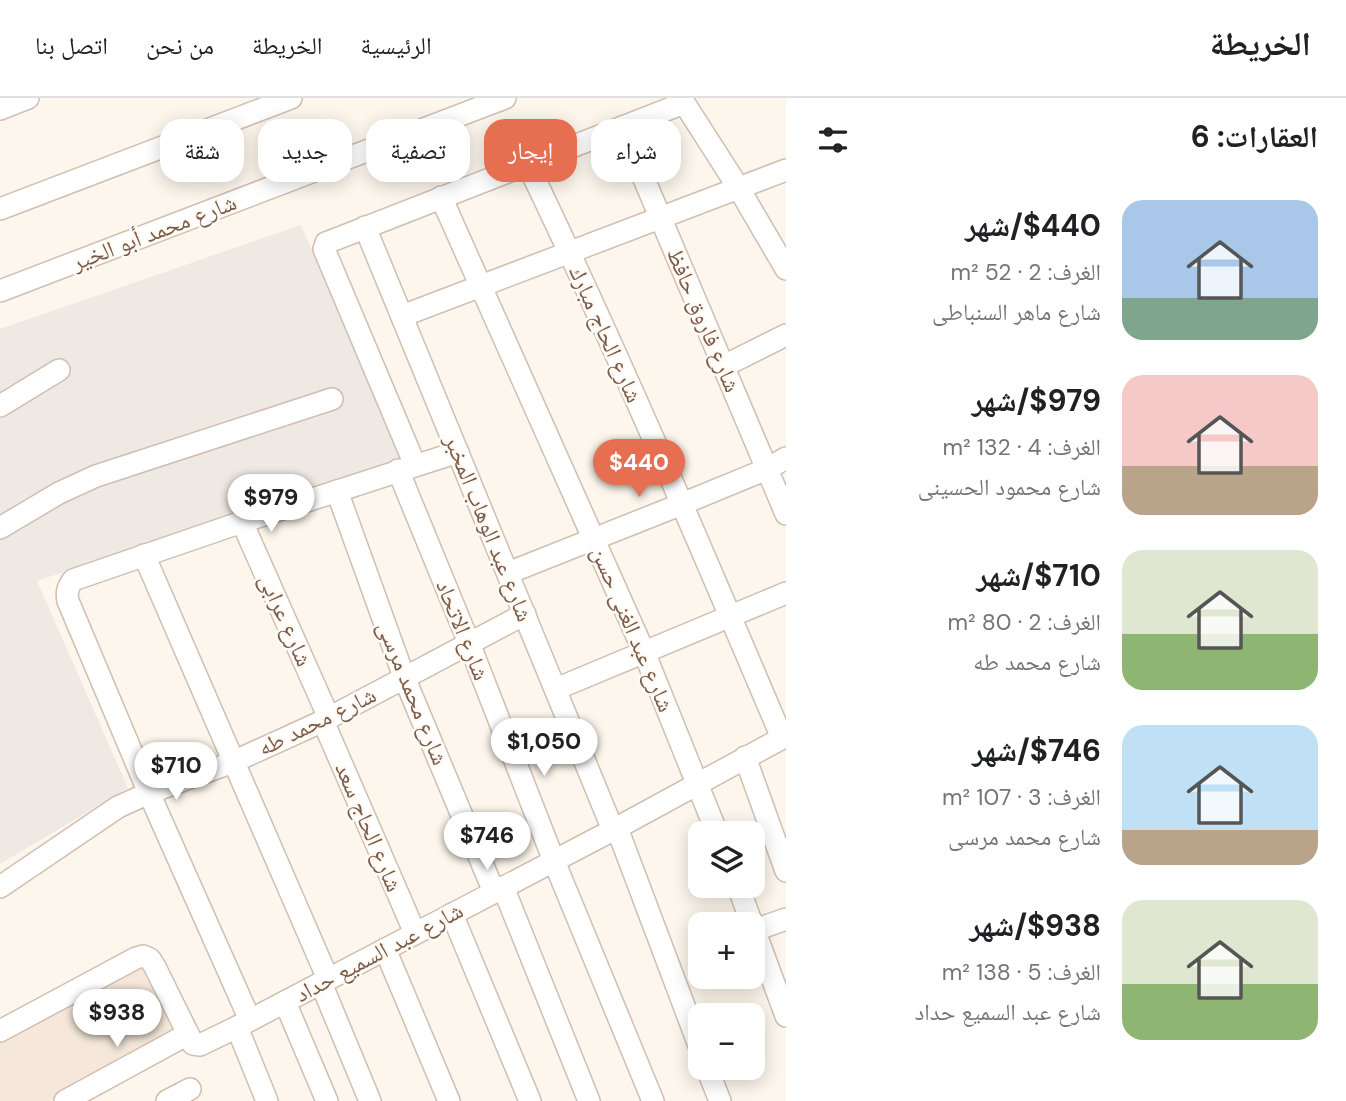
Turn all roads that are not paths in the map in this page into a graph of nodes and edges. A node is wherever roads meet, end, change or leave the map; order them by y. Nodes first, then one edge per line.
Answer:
1 (28, 98) edge
2 (290, 98) edge
3 (505, 98) edge
4 (682, 100) edge
5 (258, 104) edge
6 (0, 108) edge
7 (640, 119) edge
8 (786, 170) edge
9 (484, 180) edge
10 (536, 182) edge
11 (645, 182) edge
12 (738, 187) junction
13 (441, 197) junction
14 (0, 209) edge
15 (660, 217) junction
16 (365, 227) junction
17 (570, 252) junction
18 (786, 270) edge
19 (481, 286) junction
20 (0, 291) edge
21 (402, 317) junction
22 (786, 335) edge
23 (724, 366) junction
24 (59, 370) dead end
25 (332, 399) dead end
26 (0, 407) edge
27 (458, 452) junction
28 (786, 458) edge
29 (407, 468) junction
30 (767, 468) junction
31 (337, 491) junction
32 (682, 504) junction
33 (786, 513) edge
34 (243, 522) junction
35 (0, 528) edge
36 (595, 539) junction
37 (144, 555) junction
38 (508, 573) junction
39 (786, 593) edge
40 (525, 614) junction
41 (730, 615) junction
42 (469, 643) junction
43 (644, 652) junction
44 (404, 677) junction
45 (556, 689) junction
46 (326, 720) junction
47 (784, 737) edge
48 (746, 757) junction
49 (233, 762) junction
50 (698, 783) junction
51 (149, 793) junction
52 (712, 821) edge
53 (615, 829) junction
54 (554, 861) junction
55 (786, 872) edge
56 (0, 887) edge
57 (499, 890) junction
58 (452, 914) junction
59 (786, 919) edge
60 (765, 926) edge
61 (415, 933) junction
62 (385, 949) junction
63 (765, 958) edge
64 (324, 981) junction
65 (285, 1002) junction
66 (786, 1016) edge
67 (688, 1017) edge
68 (244, 1024) junction
69 (0, 1031) edge
70 (191, 1039) junction
71 (712, 1080) edge
72 (190, 1089) dead end
73 (65, 1101) edge
74 (167, 1101) edge
75 (267, 1101) edge
76 (327, 1101) edge
77 (370, 1101) edge
78 (449, 1101) edge
79 (530, 1101) edge
80 (589, 1101) edge
81 (653, 1101) edge
82 (720, 1101) edge

1 - 6 street
2 - 5 street
3 - 20 street, شارع محمد أبو الخير
4 - 7 street
4 - 12 street
5 - 14 street
8 - 12 street
9 - 13 street
10 - 17 street, شارع الحاج مبارك
11 - 15 street, شارع فاروق حافظ
12 - 15 street
12 - 18 street
13 - 16 street
13 - 19 street, شارع عبد الغنى حسن
15 - 17 street
15 - 23 street, شارع فاروق حافظ
16 - 21 street, شارع عبد الوهاب المخبر
16 - 29 street, شارع الاتحاد
17 - 19 street
17 - 32 street, شارع الحاج مبارك
19 - 21 street
19 - 36 street, شارع عبد الغنى حسن
21 - 27 street, شارع عبد الوهاب المخبر
22 - 23 street
23 - 30 street, شارع فاروق حافظ
24 - 26 street
25 - 35 street
27 - 29 street
27 - 38 street, شارع عبد الوهاب المخبر
28 - 30 street
29 - 31 street
29 - 42 street, شارع الاتحاد
30 - 32 street
30 - 33 street, شارع فاروق حافظ
31 - 34 street
31 - 44 street, شارع محمد مرسى
32 - 36 street
32 - 41 street, شارع الحاج مبارك
34 - 37 street
34 - 46 street, شارع عرابى
36 - 38 street
36 - 43 street, شارع عبد الغنى حسن
37 - 49 street
37 - 51 street
38 - 40 street, شارع عبد الوهاب المخبر
39 - 41 street
40 - 42 street, شارع محمد طه
40 - 45 street, شارع عبد الوهاب المخبر
41 - 43 street
41 - 47 street, شارع الحاج مبارك
42 - 44 street, شارع محمد طه
42 - 54 street, شارع الاتحاد
43 - 45 street
43 - 50 street, شارع عبد الغنى حسن
44 - 46 street, شارع محمد طه
44 - 57 street, شارع محمد مرسى
45 - 53 street, شارع عبد الوهاب المخبر
46 - 49 street, شارع محمد طه
46 - 61 street, شارع الحاج سعد
47 - 48 street, شارع عبد السميع حداد
48 - 50 street, شارع عبد السميع حداد
48 - 55 street
49 - 51 street, شارع محمد طه
49 - 64 street
50 - 52 street, شارع عبد الغنى حسن
50 - 53 street, شارع عبد السميع حداد
51 - 56 street, شارع محمد طه
51 - 68 street
53 - 54 street, شارع عبد السميع حداد
53 - 67 street, شارع عبد الوهاب المخبر
54 - 57 street, شارع عبد السميع حداد
54 - 81 street, شارع الاتحاد
57 - 58 street, شارع عبد السميع حداد
57 - 80 street, شارع محمد مرسى
58 - 61 street, شارع عبد السميع حداد
58 - 79 street
59 - 60 street
61 - 62 street, شارع عبد السميع حداد
62 - 64 street, شارع عبد السميع حداد
62 - 78 street
63 - 66 street
64 - 65 street, شارع عبد السميع حداد
64 - 77 street
65 - 68 street, شارع عبد السميع حداد
65 - 76 street
68 - 70 street, شارع عبد السميع حداد
68 - 75 street
69 - 70 street
70 - 73 street, شارع عبد السميع حداد
71 - 82 street
72 - 74 street

